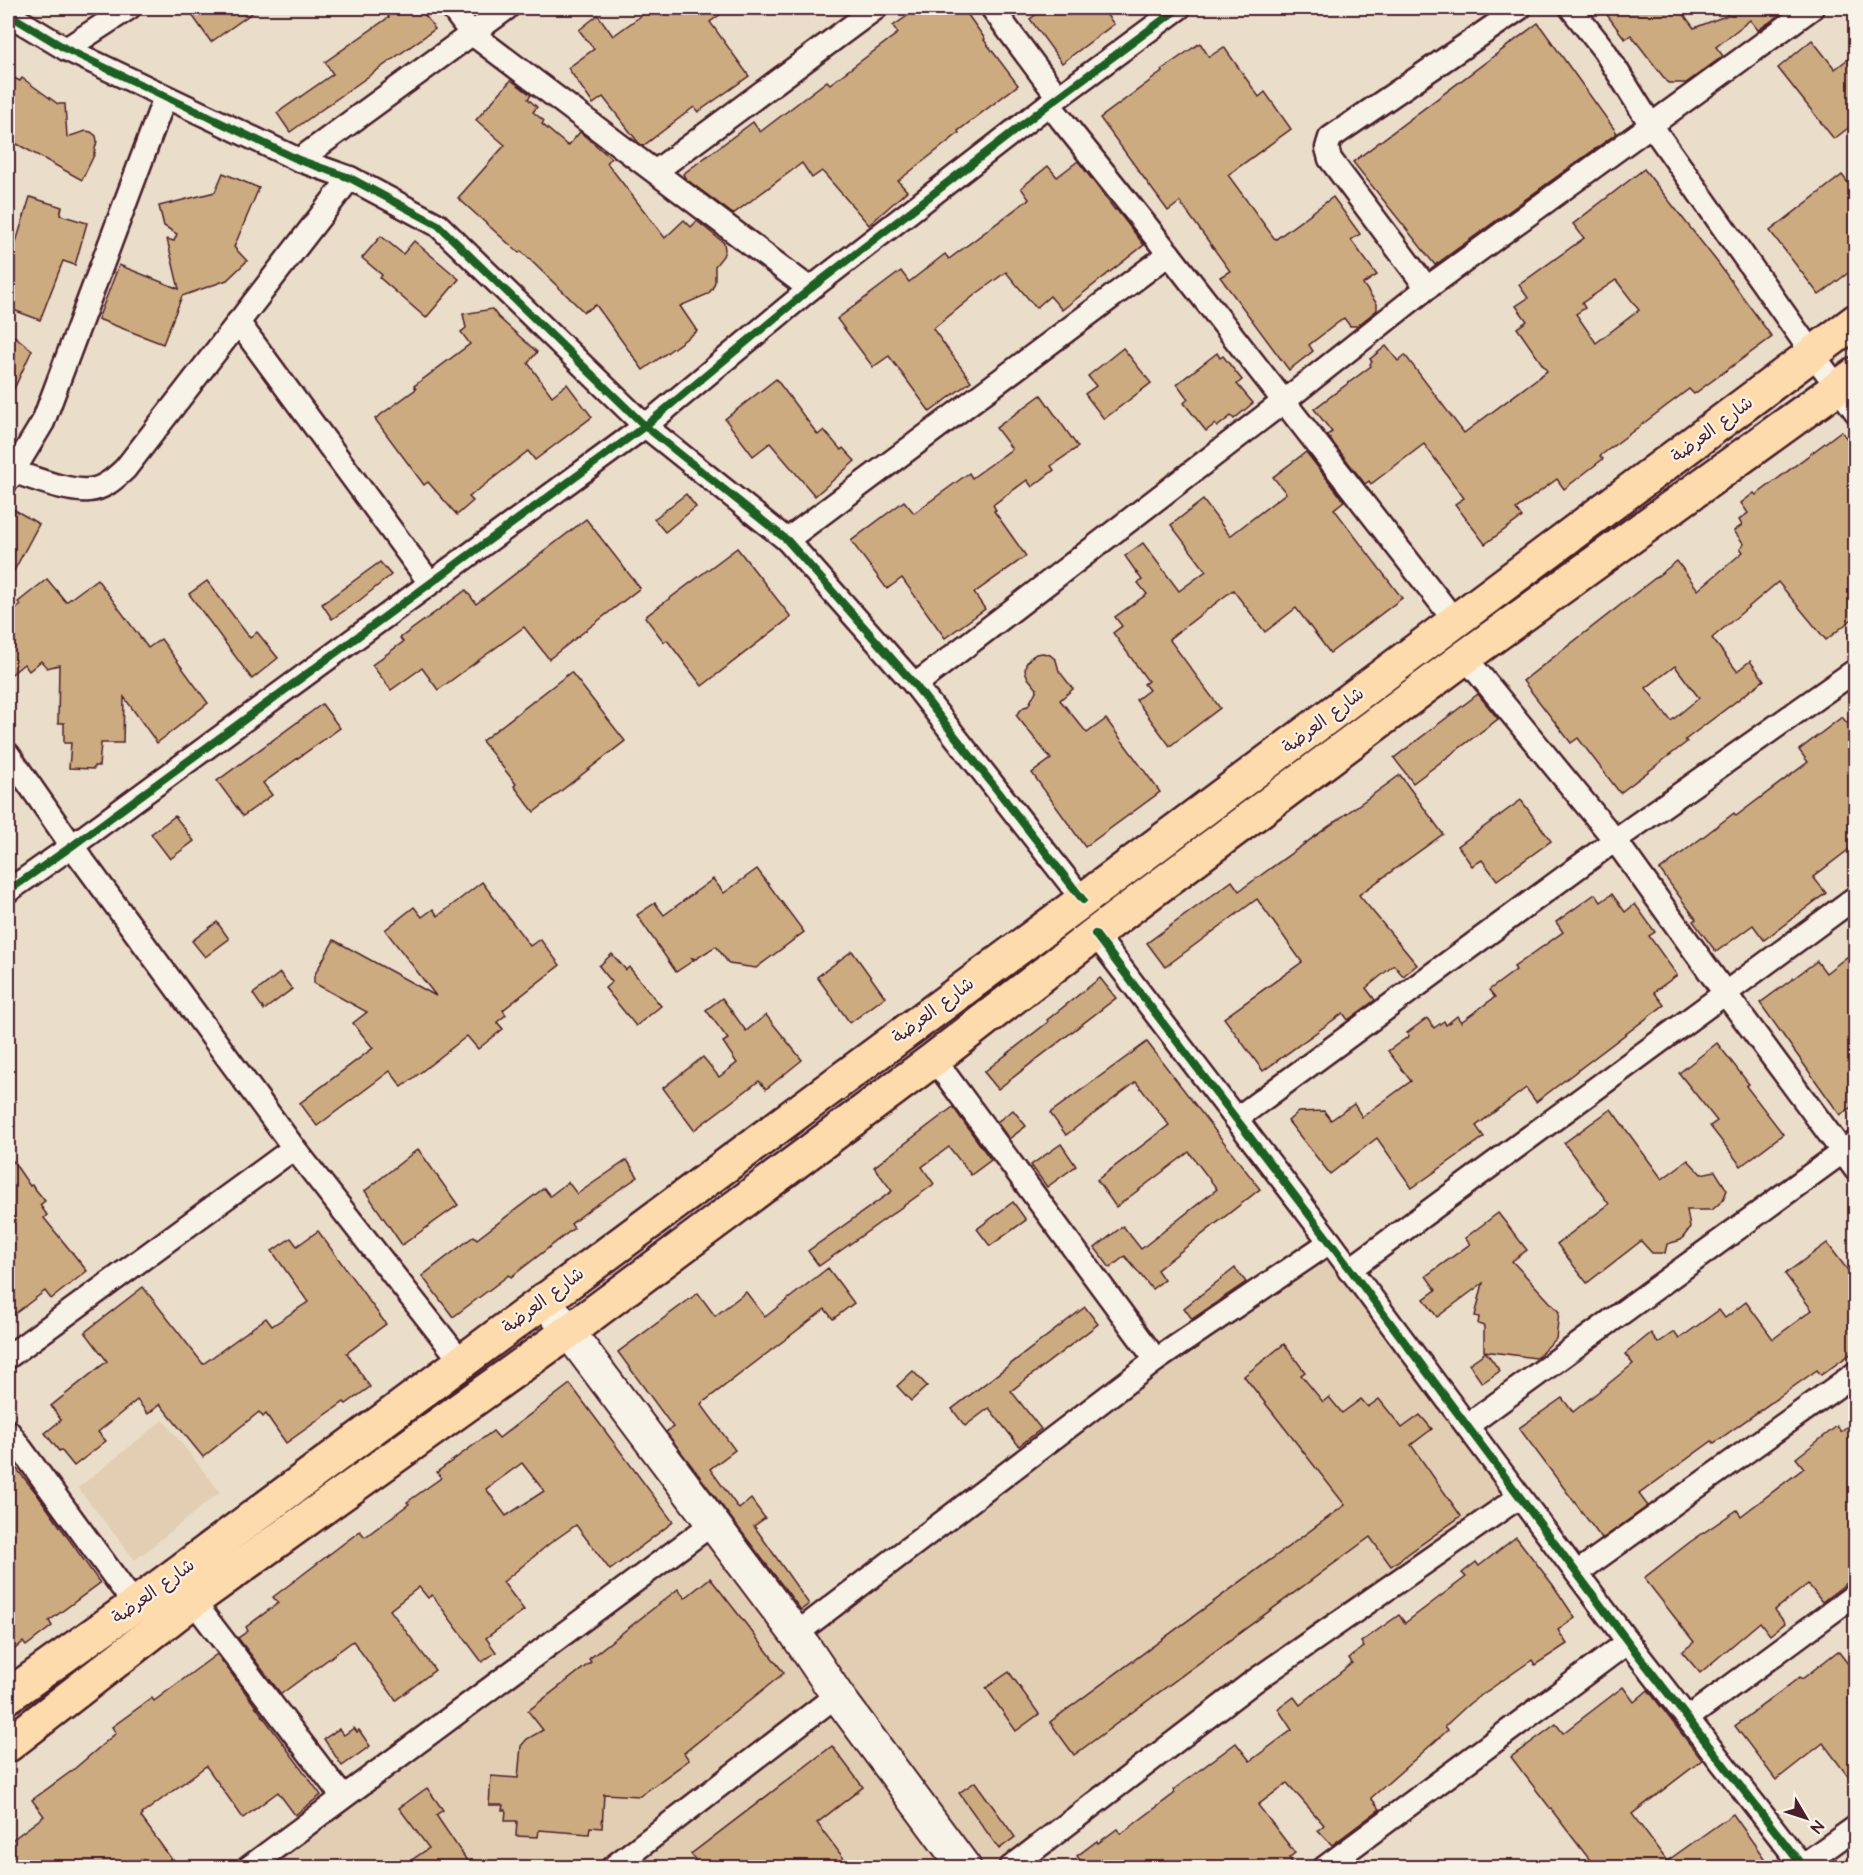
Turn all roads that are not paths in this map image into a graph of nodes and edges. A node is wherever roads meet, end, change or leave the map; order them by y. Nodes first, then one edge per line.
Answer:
1 (129, 8) edge
2 (452, 8) edge
3 (507, 8) edge
4 (876, 8) edge
5 (992, 8) edge
6 (1179, 8) edge
7 (1520, 8) edge
8 (1570, 8) edge
9 (1812, 8) edge
10 (8, 14) edge
11 (471, 33) junction
12 (66, 49) junction
13 (165, 97) junction
14 (1054, 101) junction
15 (1651, 125) junction
16 (299, 160) junction
17 (656, 171) junction
18 (350, 178) junction
19 (1169, 254) junction
20 (1427, 288) junction
21 (810, 289) junction
22 (1856, 321) edge
23 (238, 322) junction
24 (1812, 353) junction
25 (1849, 391) edge
26 (1283, 402) junction
27 (645, 426) junction
28 (10, 475) edge
29 (1573, 533) junction
30 (788, 540) junction
31 (1595, 562) junction
32 (430, 583) junction
33 (1455, 621) junction
34 (1465, 657) junction
35 (1856, 670) edge
36 (915, 685) junction
37 (8, 754) edge
38 (1615, 840) junction
39 (72, 846) junction
40 (8, 891) edge
41 (1856, 897) edge
42 (1083, 900) junction
43 (1095, 934) junction
44 (1725, 993) junction
45 (934, 1059) junction
46 (1236, 1119) junction
47 (294, 1148) junction
48 (1851, 1155) edge
49 (1330, 1242) junction
50 (1349, 1270) junction
51 (544, 1299) junction
52 (568, 1332) junction
53 (8, 1358) edge
54 (1156, 1360) junction
55 (461, 1361) junction
56 (1856, 1373) edge
57 (1467, 1425) junction
58 (8, 1431) edge
59 (1520, 1497) junction
60 (712, 1524) junction
61 (1578, 1572) junction
62 (1856, 1594) edge
63 (193, 1601) junction
64 (135, 1605) junction
65 (796, 1634) junction
66 (1628, 1642) junction
67 (837, 1695) junction
68 (8, 1696) edge
69 (1688, 1718) junction
70 (8, 1745) edge
71 (342, 1796) junction
72 (1856, 1827) edge
73 (1802, 1867) edge
74 (248, 1868) edge
75 (612, 1868) edge
76 (965, 1868) edge
77 (1010, 1868) edge
78 (1324, 1868) edge

1 - 12 street
2 - 11 street
3 - 11 street
4 - 17 street
5 - 14 street
6 - 14 street
7 - 20 street
8 - 15 street
9 - 15 street
10 - 12 street
11 - 16 street
11 - 17 street
12 - 13 street
13 - 16 street
13 - 28 street
14 - 19 street
14 - 21 street
15 - 20 street
15 - 24 street
16 - 18 street
17 - 21 street
18 - 23 street
18 - 27 street
19 - 26 street
19 - 30 street
20 - 26 street
21 - 27 street
22 - 24 main road, شارع العرضة
23 - 28 street
23 - 32 street
24 - 25 street
24 - 29 main road, شارع العرضة
25 - 31 main road, شارع العرضة
26 - 33 street
26 - 36 street
27 - 30 street
27 - 32 street
29 - 31 main road
29 - 33 main road, شارع العرضة
30 - 36 street
31 - 34 main road, شارع العرضة
32 - 39 street
33 - 42 main road, شارع العرضة
34 - 38 street
34 - 43 main road, شارع العرضة
35 - 38 street
36 - 42 street
37 - 39 street
38 - 44 street
38 - 46 street
39 - 40 street
39 - 47 street
41 - 44 street
42 - 51 main road, شارع العرضة
43 - 45 main road, شارع العرضة
43 - 46 street
44 - 48 street
44 - 50 street
45 - 52 main road, شارع العرضة
45 - 54 street
46 - 49 street
47 - 53 street
47 - 55 street
48 - 57 street
49 - 50 street
49 - 54 street
50 - 57 street
51 - 52 street
51 - 55 main road, شارع العرضة
52 - 60 street
52 - 63 main road, شارع العرضة
54 - 65 street
55 - 64 main road, شارع العرضة
56 - 61 street
57 - 59 street
58 - 64 street
59 - 61 street
59 - 77 street
60 - 65 street
60 - 71 street
61 - 66 street
62 - 69 street
63 - 70 main road, شارع العرضة
63 - 71 street
64 - 68 main road, شارع العرضة
65 - 67 street
66 - 69 street
66 - 78 street
67 - 75 street
67 - 76 street
69 - 73 street
71 - 74 street
72 - 73 street

